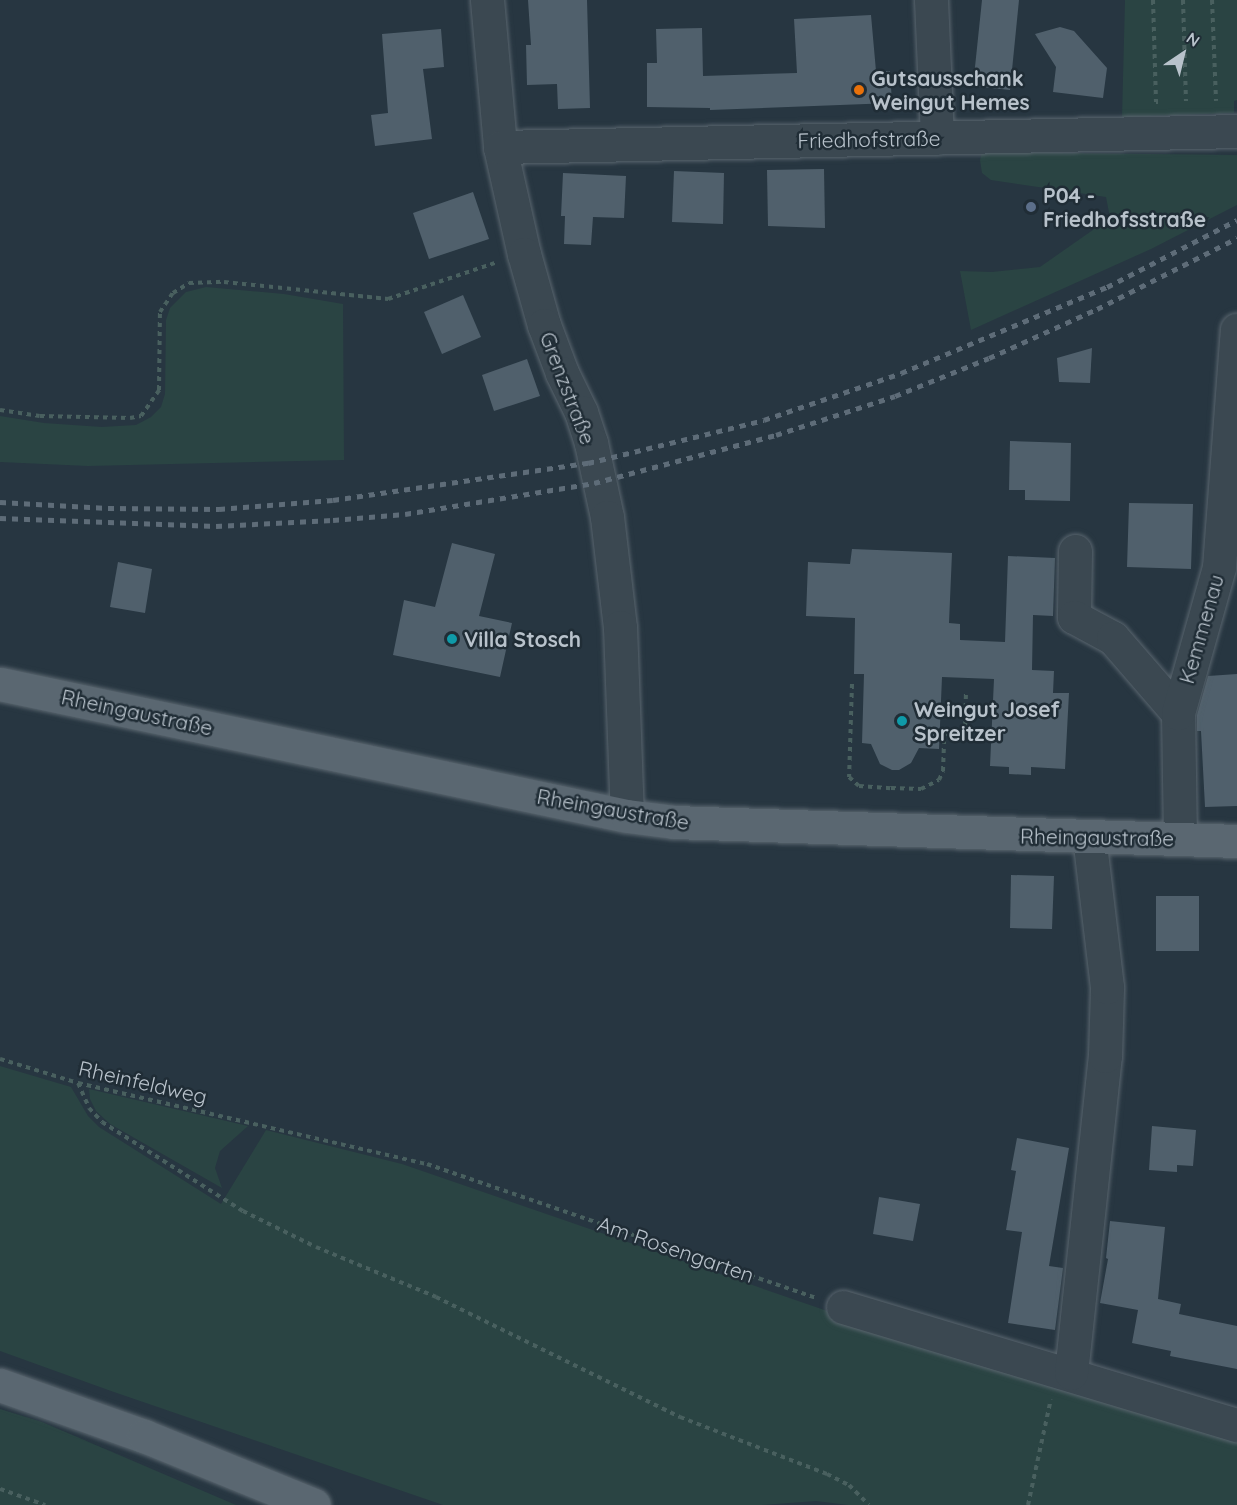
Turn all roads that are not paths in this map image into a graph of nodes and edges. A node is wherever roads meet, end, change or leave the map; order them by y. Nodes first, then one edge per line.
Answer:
1 (487, 0) edge
2 (931, 0) edge
3 (1224, 121) edge
4 (938, 138) junction
5 (500, 147) junction
6 (1237, 330) edge
7 (1075, 551) dead end
8 (0, 684) edge
9 (1178, 713) junction
10 (627, 816) junction
11 (1089, 837) junction
12 (1180, 839) junction
13 (1237, 841) edge
14 (843, 1307) road end
15 (1064, 1371) junction
16 (0, 1384) edge
17 (1237, 1425) edge
18 (314, 1505) edge

1 - 5 street, Grenzstraße
2 - 4 street
3 - 4 street, Friedhofstraße
4 - 5 street, Friedhofstraße
5 - 10 street, Grenzstraße
6 - 9 street, Kemmenau
7 - 9 street, Kemmenau
8 - 10 main road, Rheingaustraße
9 - 12 street, Kemmenau
10 - 11 main road, Rheingaustraße
11 - 12 main road, Rheingaustraße
11 - 15 street
12 - 13 main road, Rheingaustraße
14 - 15 street
15 - 17 street
16 - 18 main road

